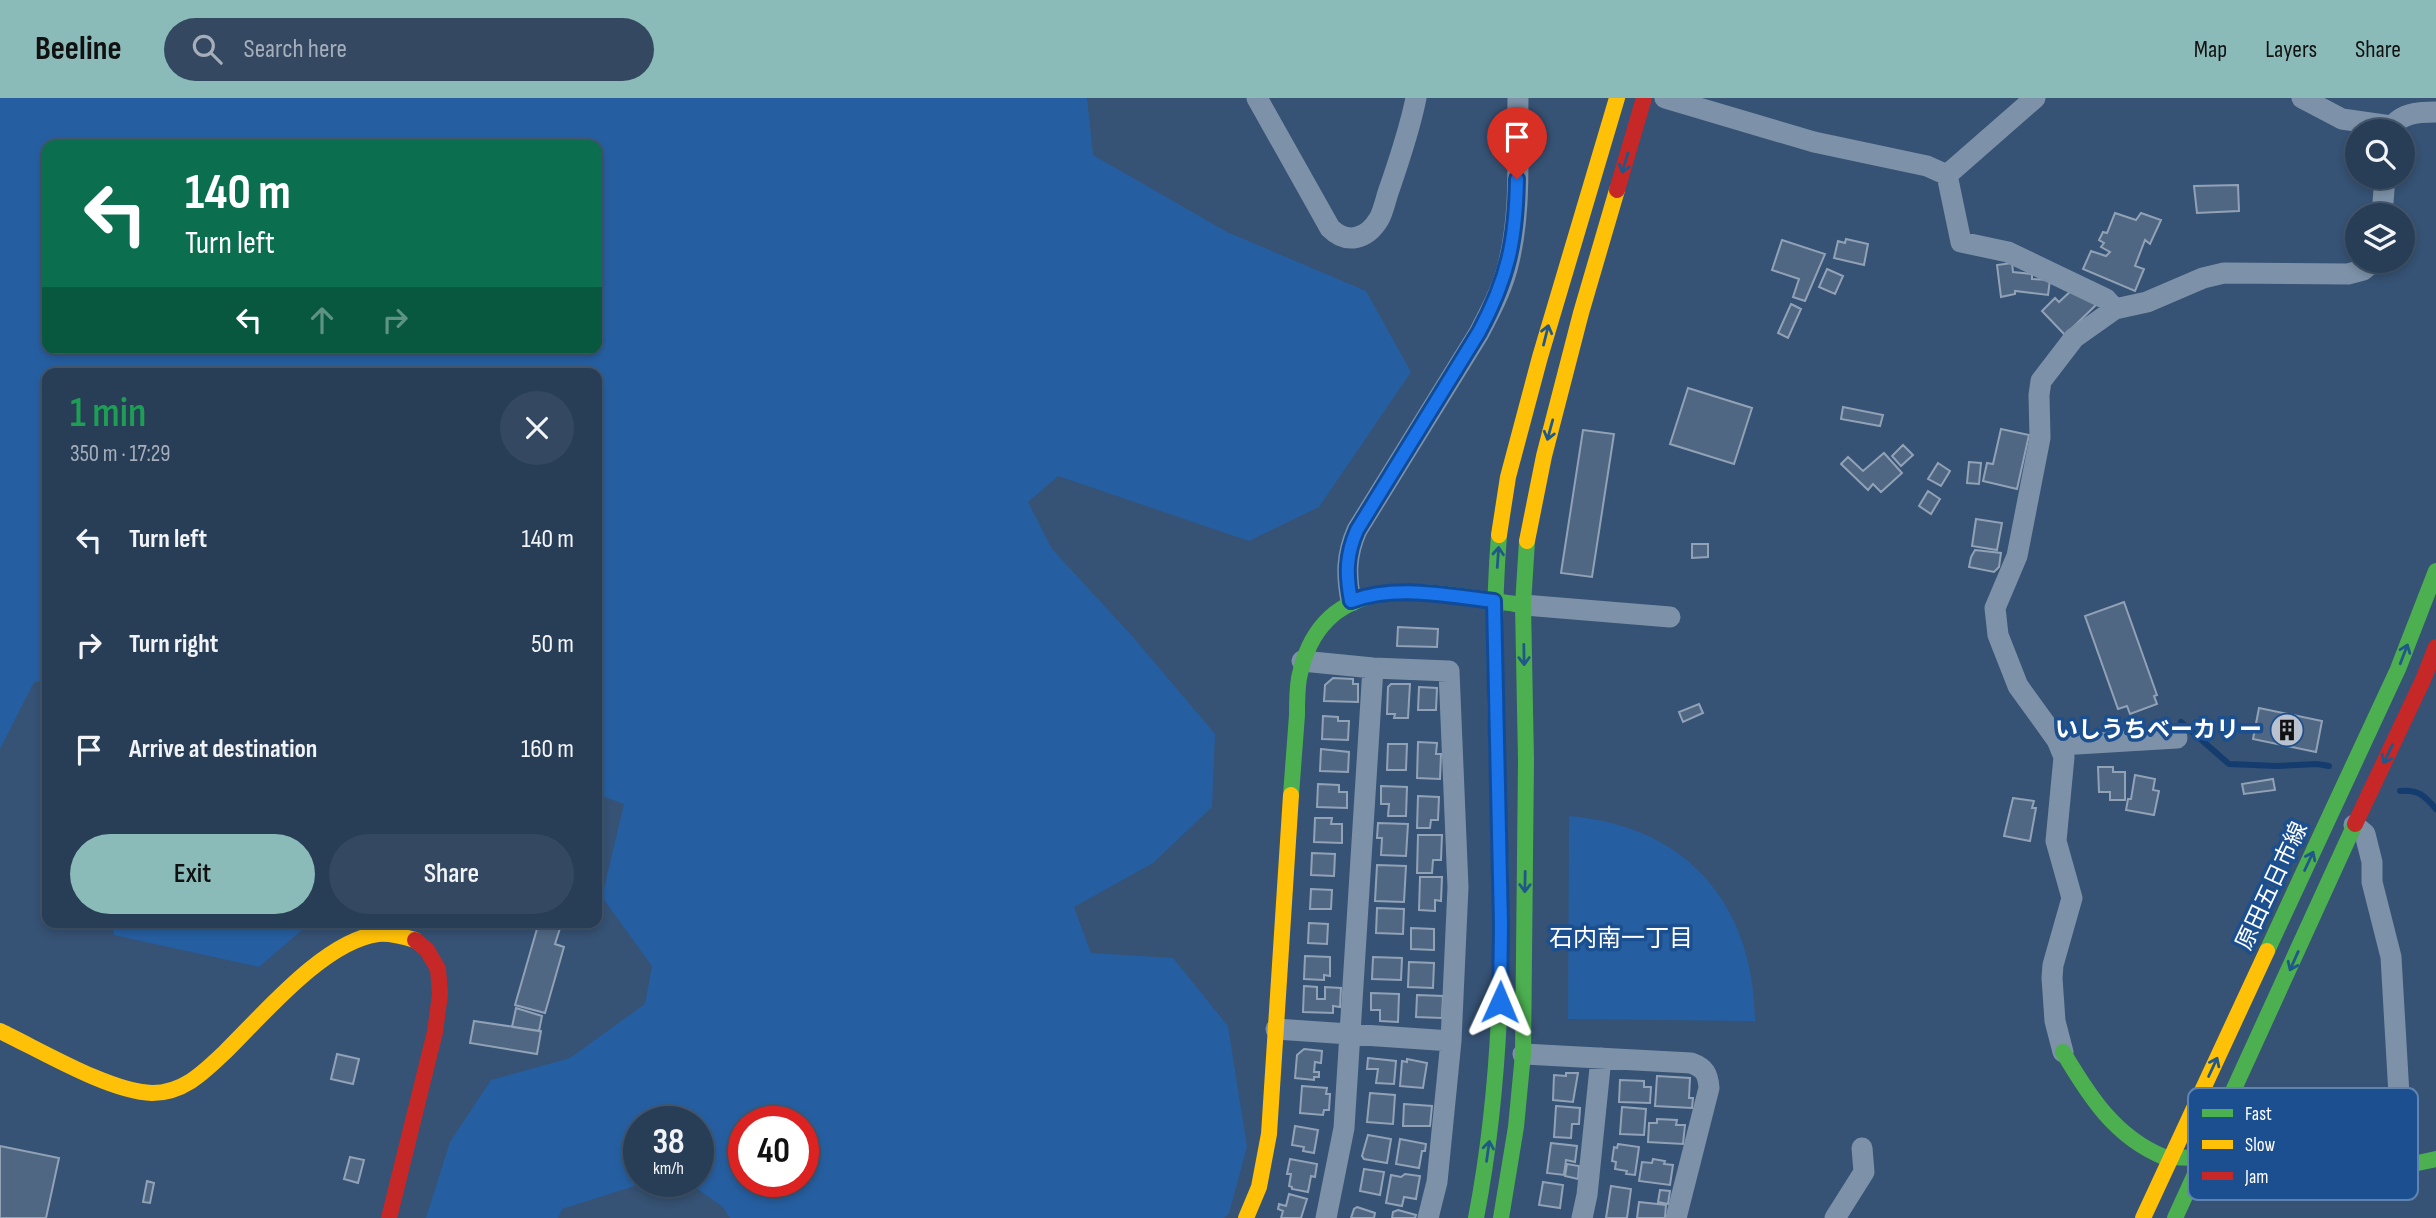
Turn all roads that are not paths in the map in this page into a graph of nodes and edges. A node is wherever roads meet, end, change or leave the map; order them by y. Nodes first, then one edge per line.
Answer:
1 (1257, 98) edge
2 (1416, 98) edge
3 (1518, 98) edge
4 (1617, 98) edge
5 (1644, 98) edge
6 (1665, 98) edge
7 (2035, 98) edge
8 (2302, 98) edge
9 (2436, 111) edge
10 (2398, 119) edge
11 (2345, 120) edge
12 (1947, 175) junction
13 (2352, 273) edge
14 (2115, 309) junction
15 (2436, 571) edge
16 (1351, 601) junction
17 (1494, 601) junction
18 (1523, 606) junction
19 (1670, 617) dead end
20 (2436, 647) edge
21 (1301, 661) junction
22 (1373, 668) junction
23 (2177, 738) dead end
24 (2060, 745) junction
25 (2354, 825) junction
26 (1276, 1029) junction
27 (0, 1031) edge
28 (1349, 1034) junction
29 (1451, 1041) junction
30 (2063, 1052) joint
31 (1523, 1054) junction
32 (1601, 1058) junction
33 (2204, 1088) edge
34 (2235, 1088) edge
35 (2399, 1088) edge
36 (2188, 1123) edge
37 (1862, 1148) dead end
38 (2172, 1158) junction
39 (2188, 1158) edge
40 (2436, 1159) edge
41 (2418, 1163) edge
42 (2188, 1190) edge
43 (389, 1218) edge
44 (1245, 1218) edge
45 (1326, 1218) edge
46 (1428, 1218) edge
47 (1476, 1218) edge
48 (1501, 1218) edge
49 (1582, 1218) edge
50 (1676, 1218) edge
51 (1835, 1218) edge
52 (2143, 1218) edge
53 (2175, 1218) edge

1 - 2 street
3 - 16 street
17 -> 4 street
5 -> 18 street
6 - 12 street
7 - 12 street
8 - 11 street
9 - 10 street
12 - 14 street
13 - 14 street
14 - 24 street
33 -> 15 street, 原田五日市線
16 - 17 street
16 - 21 street
17 - 18 street
47 -> 17 street
18 - 19 street
18 -> 31 street
20 -> 25 street
21 - 22 street
21 - 26 street
22 - 28 street
22 - 29 street
23 - 24 street
24 - 30 street
25 -> 34 street
25 - 35 street
26 - 28 street
26 - 44 street
27 - 43 street
28 - 29 street
28 - 45 street
29 - 46 street
30 - 38 street
31 - 32 street
31 - 48 street
32 - 49 street
32 - 50 street
38 -> 36 street, 原田五日市線
37 - 51 street
38 - 39 street
38 - 52 street, 原田五日市線
40 - 41 street
42 - 53 street

